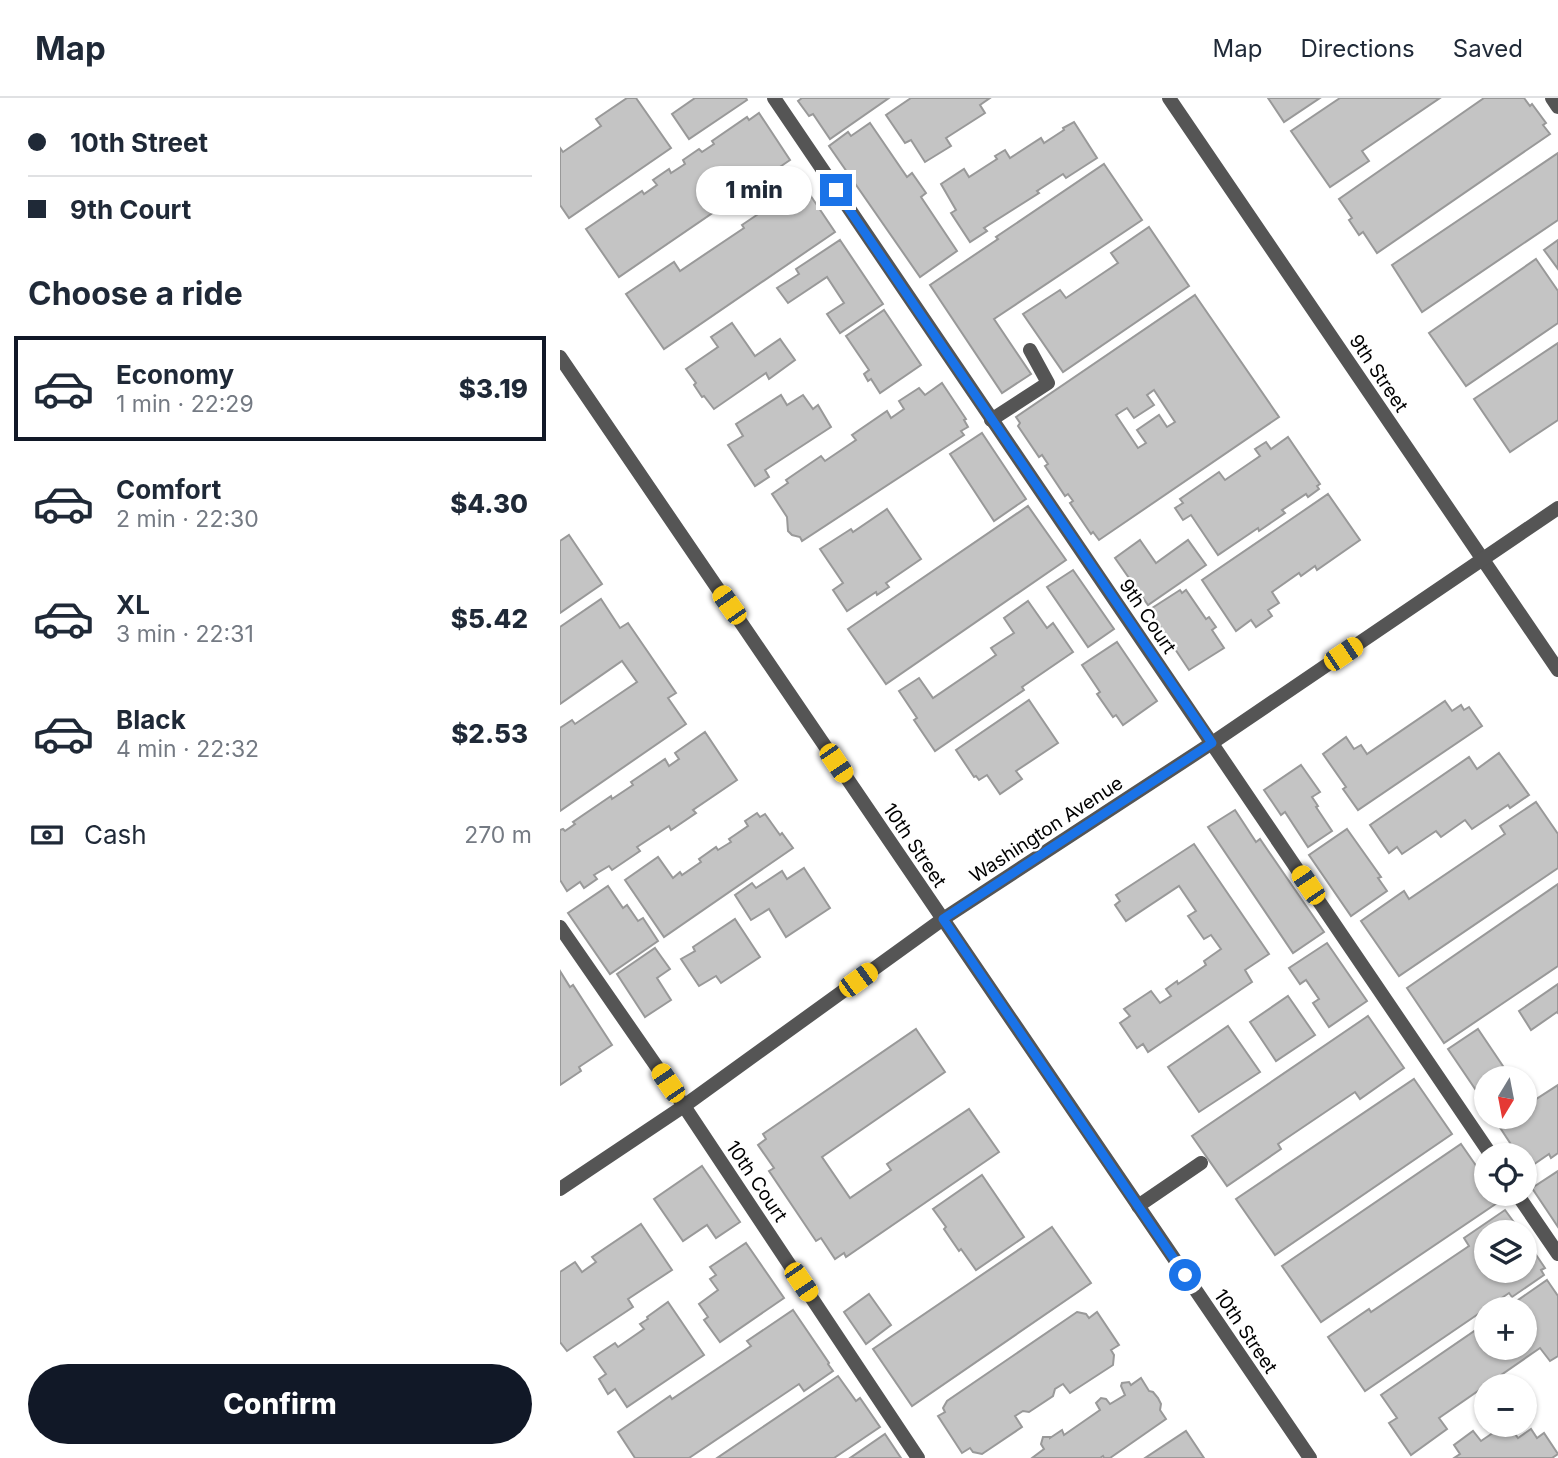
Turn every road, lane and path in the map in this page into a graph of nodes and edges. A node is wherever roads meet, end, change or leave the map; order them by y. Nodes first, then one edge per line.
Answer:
1 (774, 98) edge
2 (1169, 98) edge
3 (1552, 98) edge
4 (1558, 107) edge
5 (1030, 350) dead end
6 (560, 357) edge
7 (991, 420) junction
8 (1558, 508) edge
9 (1483, 560) junction
10 (1558, 670) edge
11 (1212, 743) junction
12 (943, 919) junction
13 (560, 927) edge
14 (684, 1106) junction
15 (1483, 1143) edge
16 (1201, 1163) dead end
17 (560, 1189) edge
18 (1138, 1206) junction
19 (1525, 1206) edge
20 (1558, 1254) edge
21 (918, 1458) edge
22 (1310, 1458) edge

1 - 7 street, 9th Court
2 - 9 street, 9th Street
3 - 4 street
5 - 7 street
6 - 12 street, 10th Street
7 - 11 street, 9th Court
8 - 9 street, Washington Avenue
9 - 10 street, 9th Street
9 - 11 street, Washington Avenue
11 - 12 street, Washington Avenue
11 - 15 street, 9th Court
12 - 14 street, Washington Avenue
12 - 18 street, 10th Street
13 - 14 street, 10th Court
14 - 17 street, Washington Avenue
14 - 21 street, 10th Court
16 - 18 street
18 - 22 street, 10th Street
19 - 20 street

